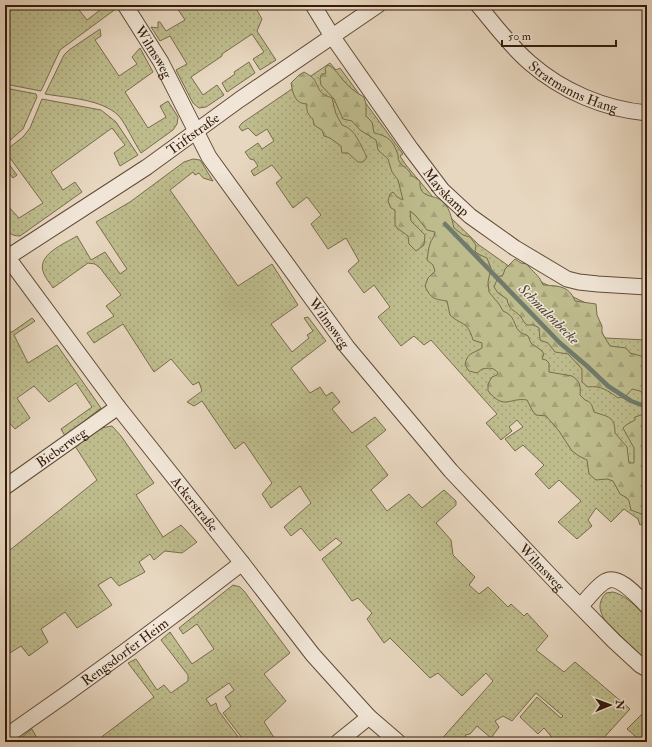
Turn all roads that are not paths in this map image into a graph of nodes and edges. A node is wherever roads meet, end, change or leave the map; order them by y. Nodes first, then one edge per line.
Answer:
1 (124, 5) edge
2 (313, 5) edge
3 (378, 5) edge
4 (478, 5) edge
5 (332, 36) junction
6 (647, 113) edge
7 (196, 131) junction
8 (6, 257) edge
9 (647, 287) edge
10 (118, 407) junction
11 (5, 487) edge
12 (242, 563) junction
13 (581, 606) junction
14 (647, 606) edge
15 (647, 669) edge
16 (368, 717) junction
17 (5, 737) edge
18 (338, 742) edge
19 (398, 742) edge

1 - 7 street, Wilmsweg
2 - 5 street, Mayskamp
3 - 5 street, Triftstraße
4 - 6 street, Stratmanns Hang
5 - 7 street, Triftstraße
5 - 9 street, Mayskamp
7 - 8 street, Triftstraße
7 - 13 street, Wilmsweg
8 - 10 street, Ackerstraße
10 - 11 street, Bieberweg
10 - 12 street, Ackerstraße
12 - 16 street, Ackerstraße
12 - 17 street, Rengsdorfer Heim
13 - 14 street
13 - 15 street, Wilmsweg
16 - 18 street
16 - 19 street, Ackerstraße

